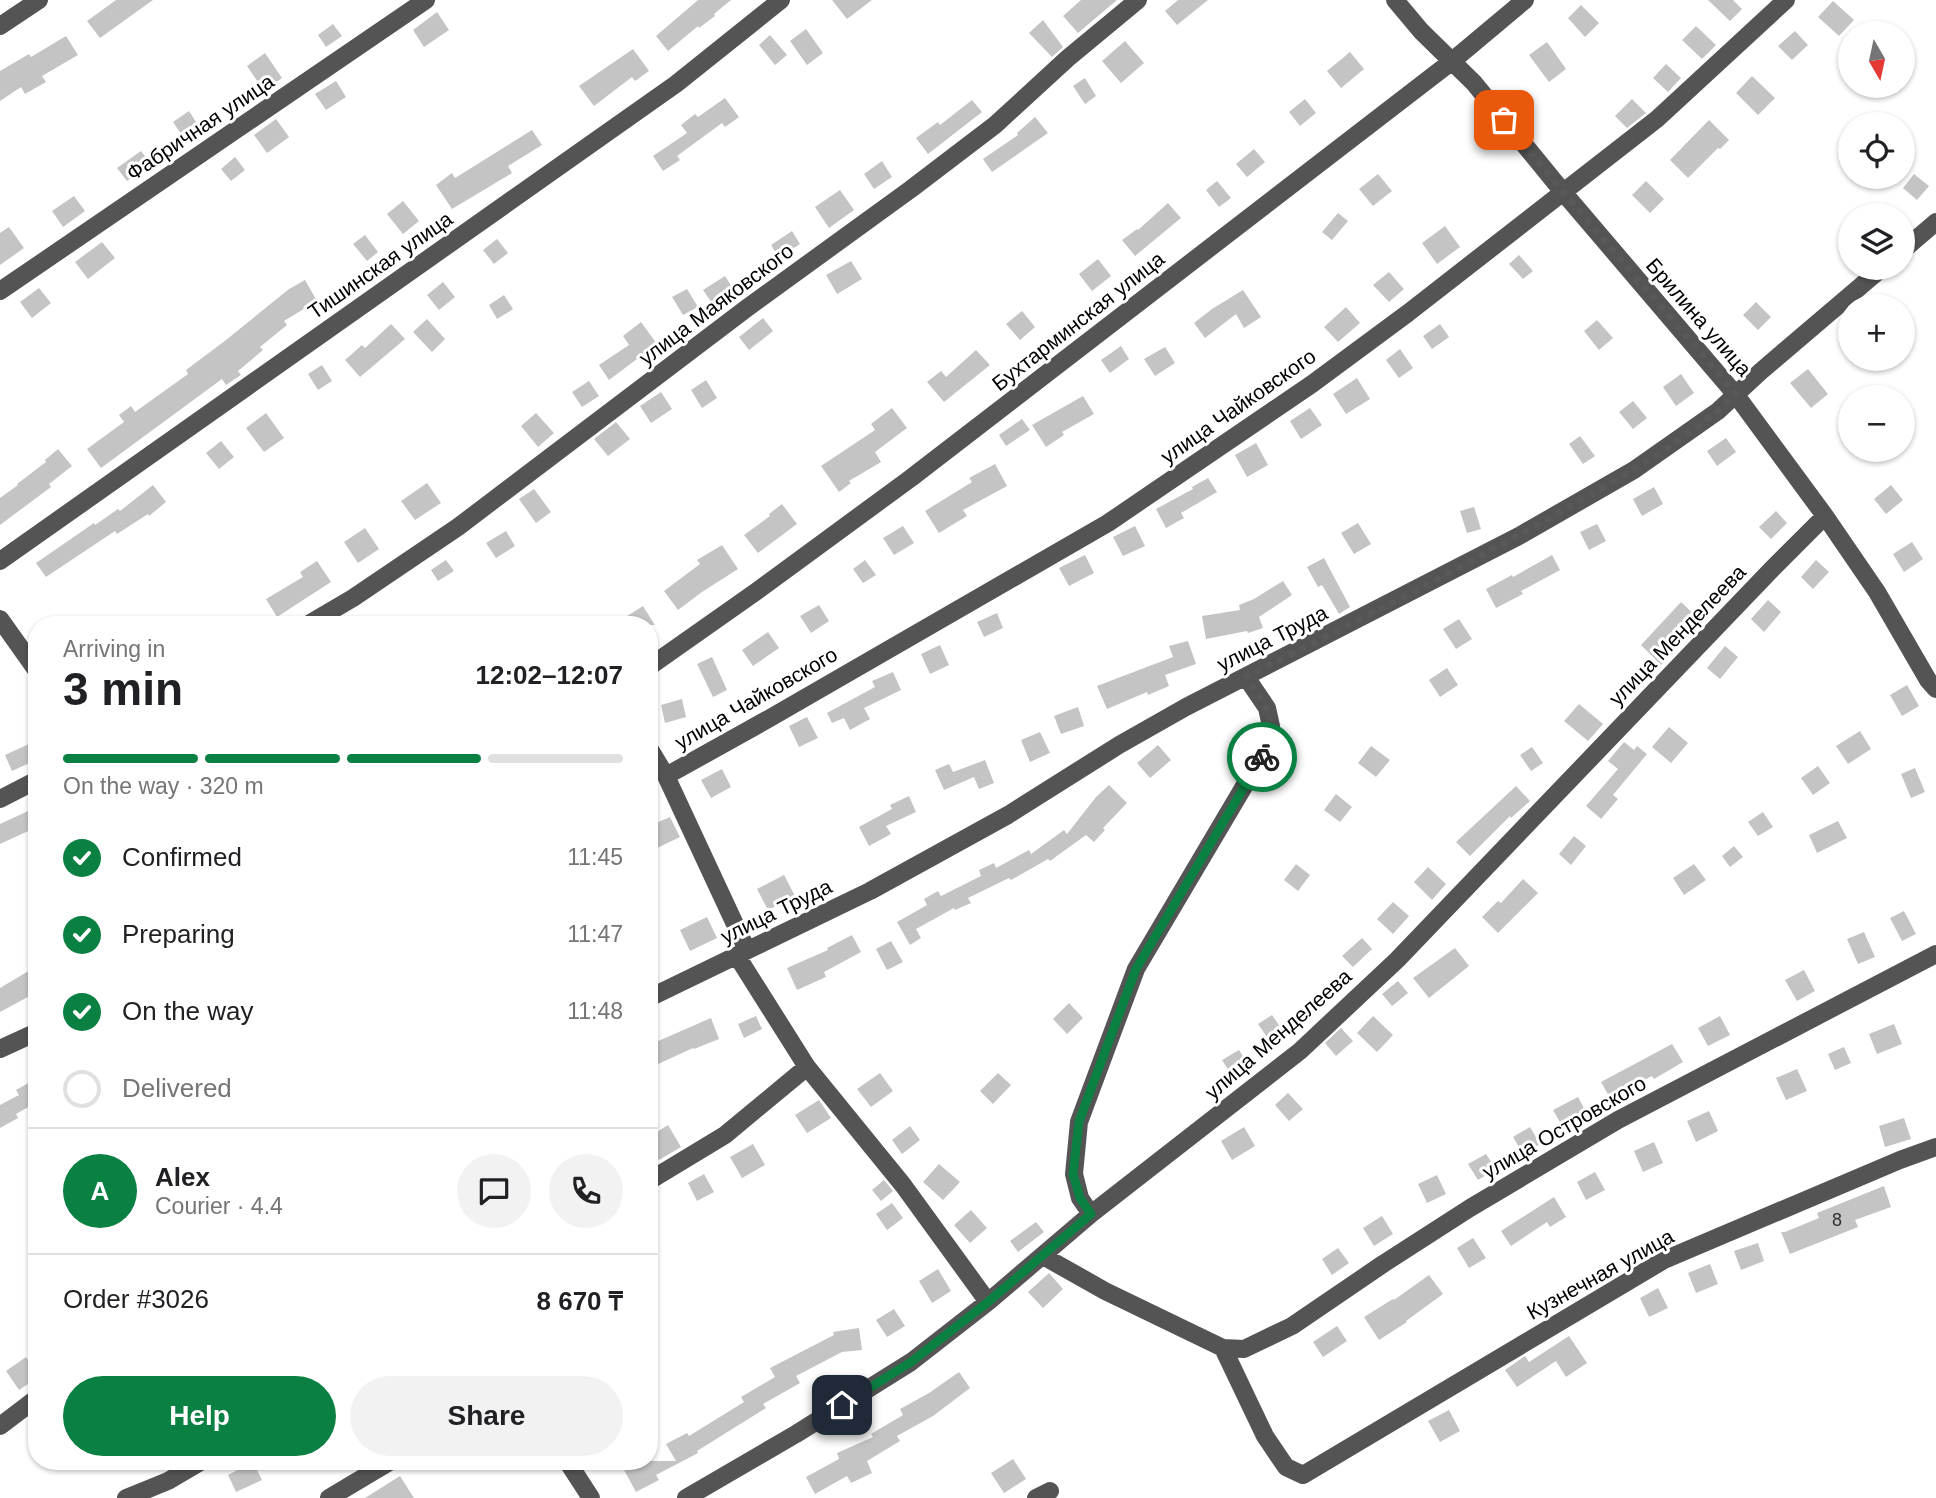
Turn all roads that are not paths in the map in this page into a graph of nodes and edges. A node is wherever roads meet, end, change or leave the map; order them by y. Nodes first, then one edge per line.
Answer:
1 (38, 0) edge
2 (426, 0) edge
3 (781, 0) edge
4 (1138, 0) edge
5 (1395, 0) edge
6 (1525, 0) edge
7 (1786, 0) edge
8 (0, 26) edge
9 (1451, 62) junction
10 (1563, 192) junction
11 (1936, 222) edge
12 (1915, 240) edge
13 (1868, 280) edge
14 (0, 291) edge
15 (1736, 394) junction
16 (1825, 516) junction
17 (0, 561) edge
18 (322, 616) edge
19 (0, 619) edge
20 (28, 658) edge
21 (658, 661) edge
22 (1246, 677) junction
23 (1936, 689) edge
24 (658, 763) edge
25 (666, 776) junction
26 (28, 785) edge
27 (0, 799) edge
28 (742, 953) junction
29 (1936, 954) edge
30 (658, 994) edge
31 (28, 1036) edge
32 (0, 1049) edge
33 (807, 1067) junction
34 (1936, 1147) edge
35 (658, 1176) edge
36 (1091, 1214) junction
37 (1043, 1256) junction
38 (988, 1302) junction
39 (1223, 1348) junction
40 (28, 1405) edge
41 (0, 1426) edge
42 (187, 1470) edge
43 (376, 1470) edge
44 (573, 1470) edge
45 (126, 1498) edge
46 (329, 1498) edge
47 (591, 1498) edge
48 (686, 1498) edge

1 - 8 street
2 - 14 street, Фабричная улица
3 - 17 street, Тишинская улица
4 - 18 street, улица Маяковского
5 - 9 street, Брилина улица
6 - 9 street, Бухтарминская улица
7 - 10 street, улица Чайковского
9 - 10 street, Брилина улица
9 - 21 street, Бухтарминская улица
10 - 15 street, Брилина улица
10 - 25 street, улица Чайковского
11 - 12 street
13 - 15 street, улица Труда
15 - 16 street, Брилина улица
15 - 22 street, улица Труда
16 - 23 street, Брилина улица
16 - 36 street, улица Менделеева
19 - 20 street
22 - 28 street, улица Труда
22 - 36 street
24 - 25 street
25 - 28 street
26 - 27 street
28 - 30 street, улица Труда
28 - 33 street
29 - 39 street, улица Островского
31 - 32 street
33 - 35 street
33 - 38 street
34 - 39 street, Кузнечная улица
36 - 37 street, улица Менделеева
37 - 38 street, улица Менделеева
37 - 39 street
38 - 48 street, улица Менделеева
40 - 41 street
42 - 45 street
43 - 46 street
44 - 47 street

